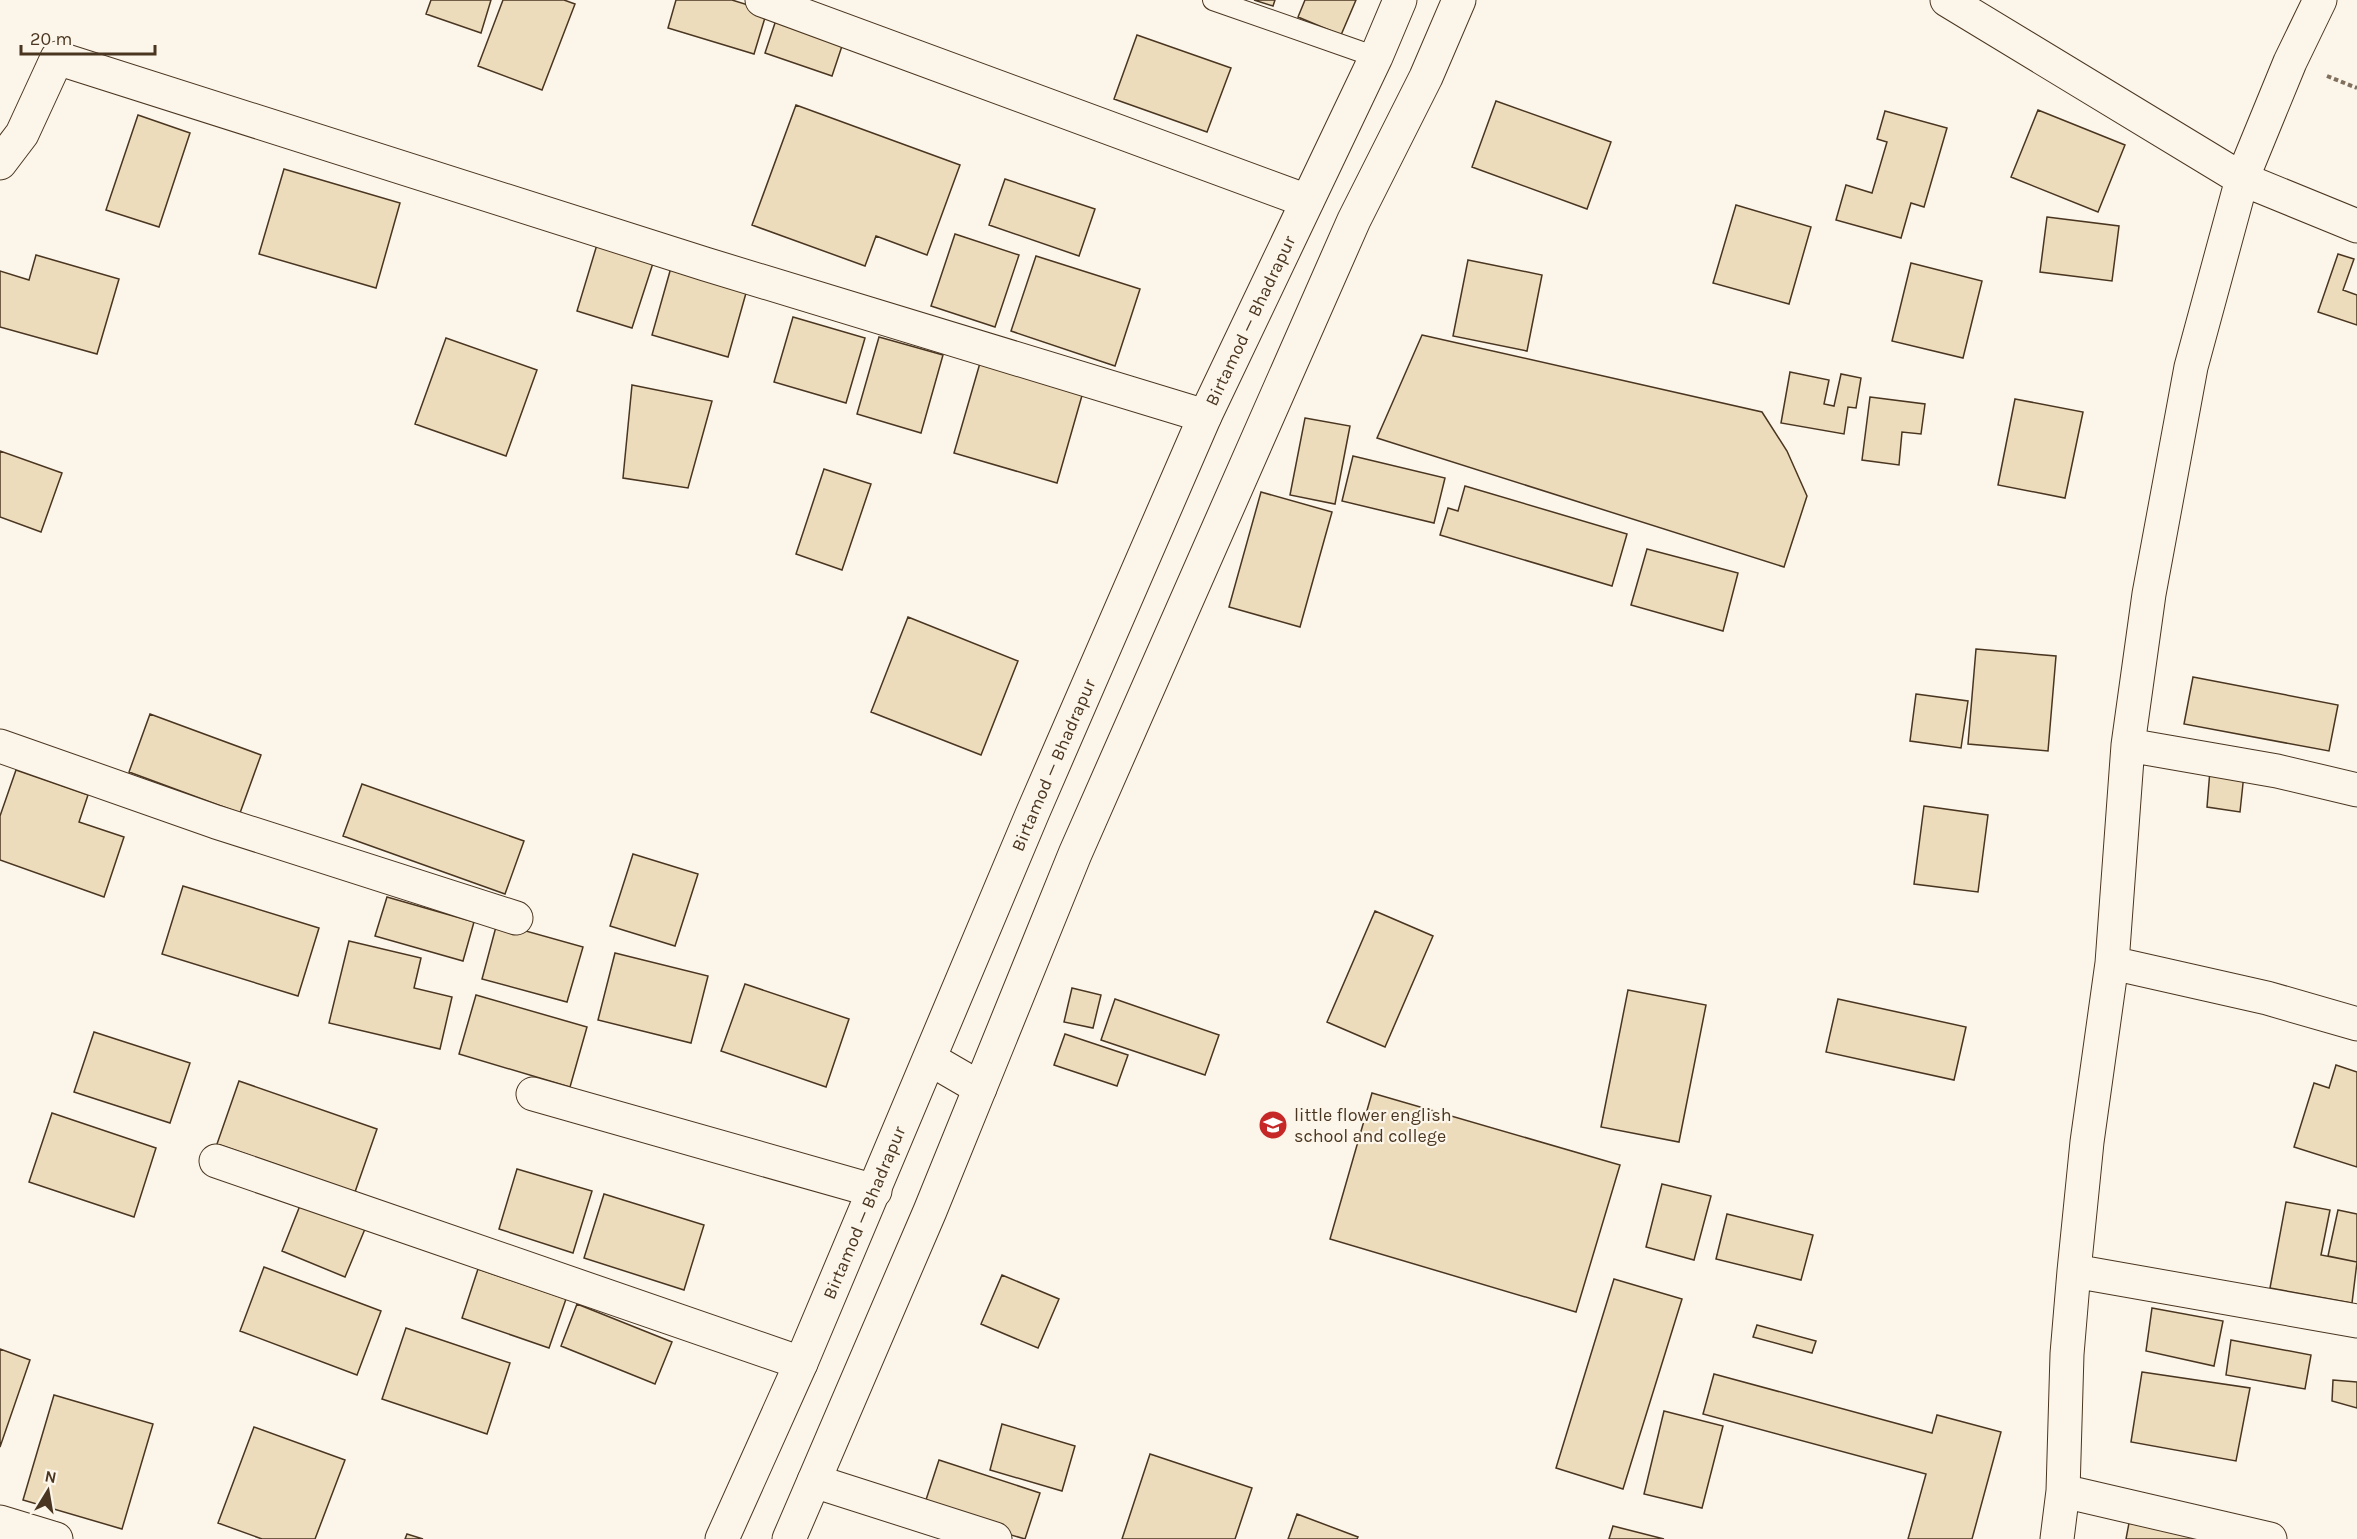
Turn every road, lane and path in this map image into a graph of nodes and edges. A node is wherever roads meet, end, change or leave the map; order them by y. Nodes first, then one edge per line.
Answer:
1 (762, 0) edge
2 (1213, 0) edge
3 (1400, 0) edge
4 (1460, 0) edge
5 (1947, 0) edge
6 (2320, 0) edge
7 (1376, 57) junction
8 (0, 163) edge
9 (2242, 179) junction
10 (1307, 201) junction
11 (2357, 226) edge
12 (1205, 416) junction
13 (2128, 745) junction
14 (0, 746) edge
15 (2357, 790) edge
16 (516, 918) dead end
17 (2112, 963) junction
18 (2357, 1024) edge
19 (930, 1059) junction
20 (980, 1088) junction
21 (532, 1094) dead end
22 (216, 1161) dead end
23 (874, 1191) junction
24 (2074, 1271) junction
25 (2357, 1320) edge
26 (801, 1363) junction
27 (814, 1481) junction
28 (2064, 1491) junction
29 (0, 1522) edge
30 (57, 1539) edge
31 (722, 1539) edge
32 (789, 1539) edge
33 (995, 1539) edge
34 (2057, 1539) edge
35 (2270, 1539) edge

1 - 10 street
2 - 7 lane
3 - 7 street, Birtamod — Bhadrapur
4 - 20 street
5 - 9 street
6 - 9 street
7 - 10 street, Birtamod — Bhadrapur
8 - 12 street
9 - 11 street
9 - 13 street
10 - 12 street, Birtamod — Bhadrapur
12 - 19 street, Birtamod — Bhadrapur
13 - 15 street
13 - 17 street
14 - 16 street
17 - 18 street
17 - 24 street
19 - 20 street
19 - 23 street, Birtamod — Bhadrapur
20 - 27 street
21 - 23 street
22 - 26 street
23 - 26 street, Birtamod — Bhadrapur
24 - 25 street
24 - 28 street
26 - 31 street, Birtamod — Bhadrapur
27 - 32 street
27 - 33 street
28 - 34 street
28 - 35 street
29 - 30 street

